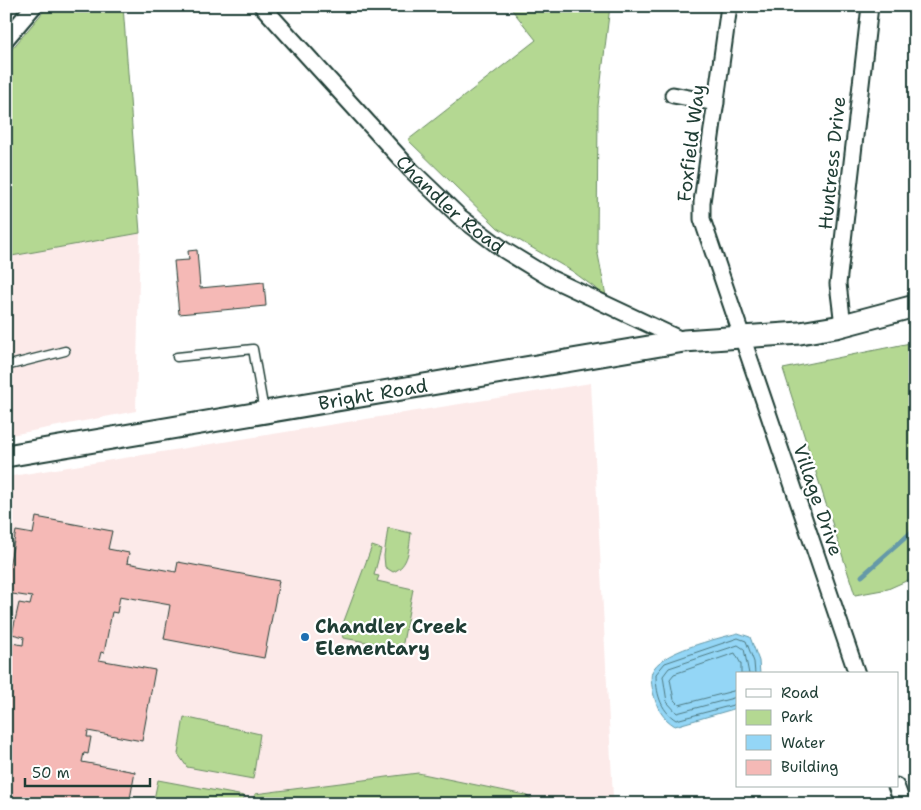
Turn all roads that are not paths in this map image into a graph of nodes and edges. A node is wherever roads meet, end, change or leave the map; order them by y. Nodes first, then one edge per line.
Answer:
1 (34, 6) edge
2 (262, 6) edge
3 (729, 6) edge
4 (870, 6) edge
5 (6, 39) edge
6 (673, 95) dead end
7 (716, 103) junction
8 (915, 306) edge
9 (843, 325) junction
10 (741, 338) junction
11 (684, 341) junction
12 (65, 351) dead end
13 (177, 357) dead end
14 (6, 366) edge
15 (264, 413) junction
16 (6, 456) edge
17 (856, 672) edge
18 (897, 788) edge
19 (903, 804) edge

1 - 5 street
2 - 11 street, Chandler Road
3 - 7 street, Foxfield Way
4 - 9 street, Huntress Drive
6 - 7 street
7 - 10 street, Foxfield Way
8 - 9 street
9 - 10 street
10 - 11 street, Bright Road
10 - 17 street, Village Drive
11 - 15 street, Bright Road
12 - 14 lane
13 - 15 lane
15 - 16 street, Bright Road
18 - 19 street

